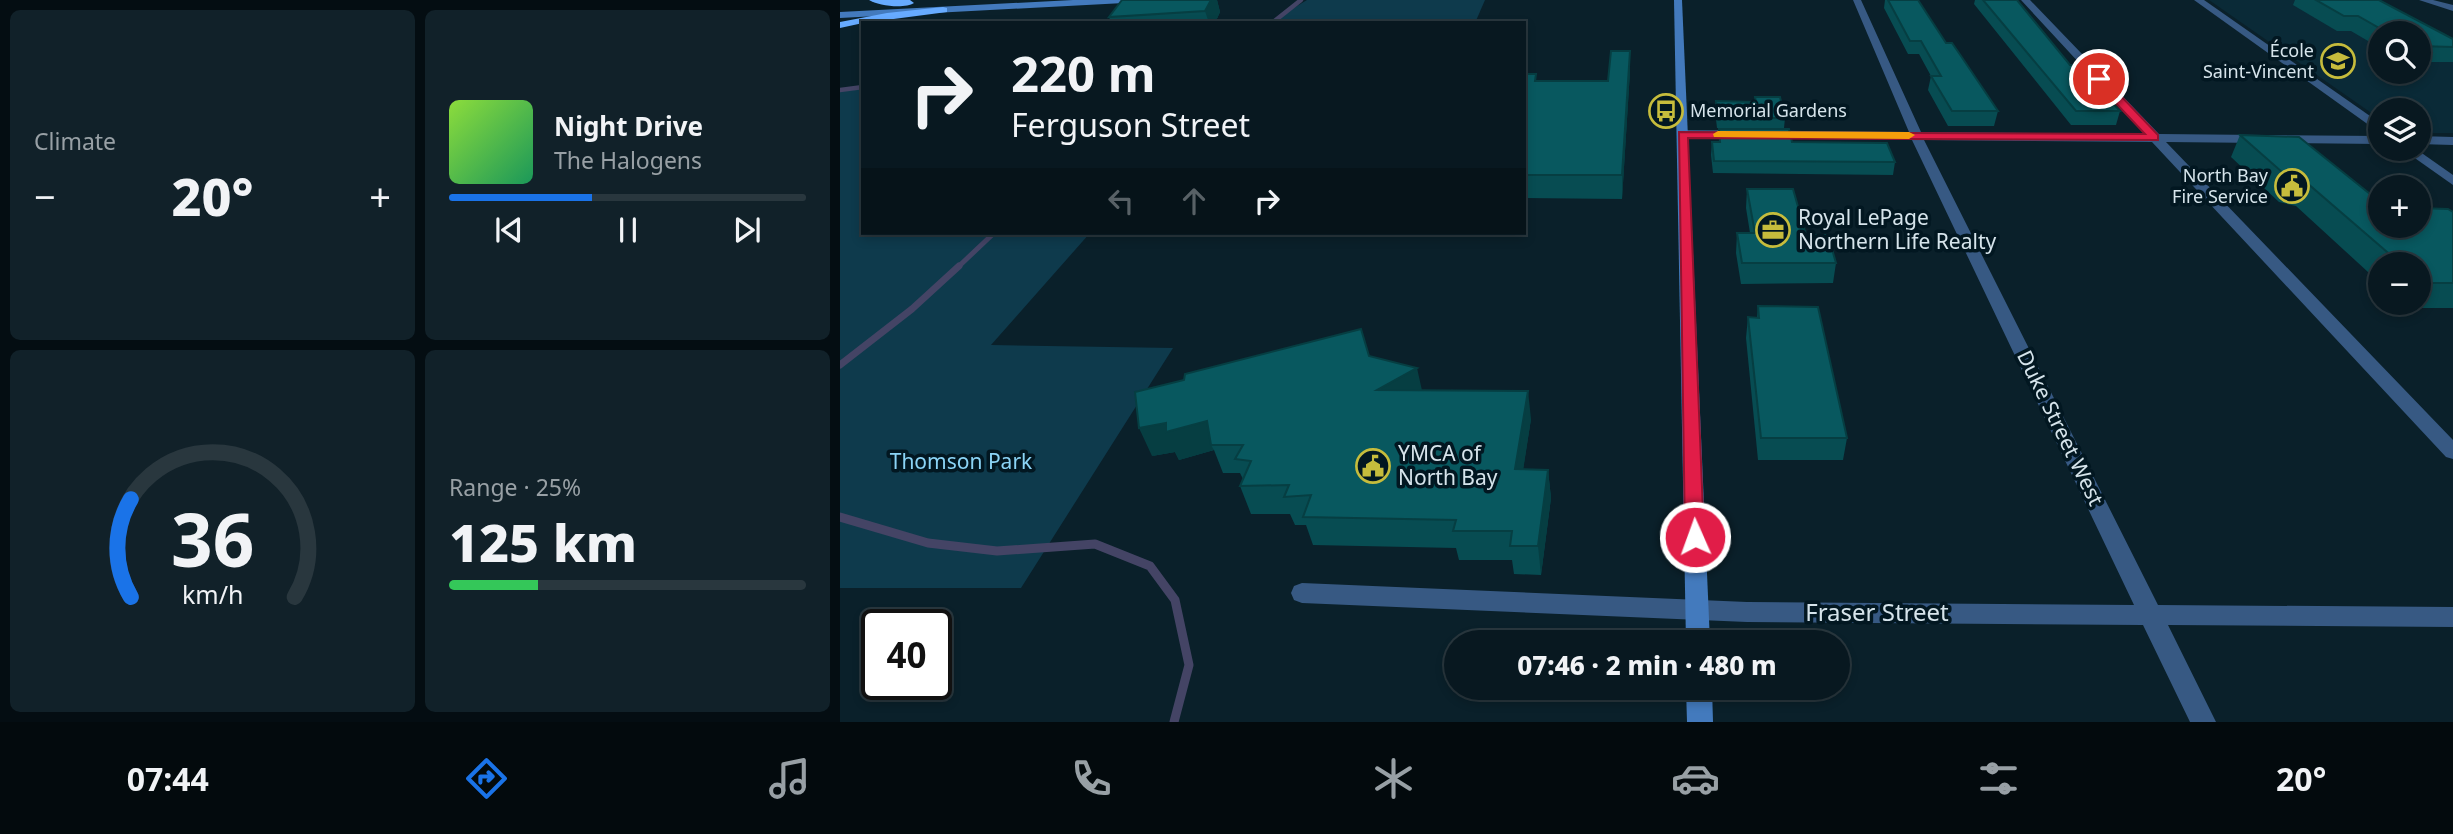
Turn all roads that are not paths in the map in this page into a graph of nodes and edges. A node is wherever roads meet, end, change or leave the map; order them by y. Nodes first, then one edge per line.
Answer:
1 (874, 0) edge
2 (1124, 0) edge
3 (1678, 0) edge
4 (1857, 0) edge
5 (2025, 0) edge
6 (2198, 0) edge
7 (2423, 0) edge
8 (1102, 1) edge
9 (968, 4) edge
10 (941, 8) junction
11 (2453, 8) edge
12 (840, 9) edge
13 (840, 15) edge
14 (840, 25) edge
15 (2368, 120) edge
16 (1683, 134) junction
17 (1916, 135) junction
18 (2154, 138) junction
19 (2368, 140) edge
20 (2431, 141) edge
21 (2453, 141) edge
22 (2425, 161) edge
23 (2453, 181) edge
24 (2453, 452) edge
25 (1302, 593) dead end
26 (1698, 609) junction
27 (2151, 614) junction
28 (2453, 617) edge
29 (1698, 630) edge
30 (1699, 700) edge
31 (1700, 722) edge
32 (2203, 722) edge

1 - 10 highway
2 - 8 street
3 - 16 street
4 - 17 street, Duke Street West
5 - 18 street
6 - 15 street
7 - 11 street
8 - 9 street
9 - 10 street
10 - 12 street
10 - 13 street
10 - 14 highway
16 - 17 street
16 - 26 street
17 - 18 street
17 - 27 street, Duke Street West
18 - 19 street
18 - 24 street
20 - 21 street
22 - 23 street
25 - 26 street, Fraser Street
26 - 27 street, Fraser Street
26 - 29 street
27 - 28 street, Fraser Street
27 - 32 street, Duke Street West
30 - 31 street

